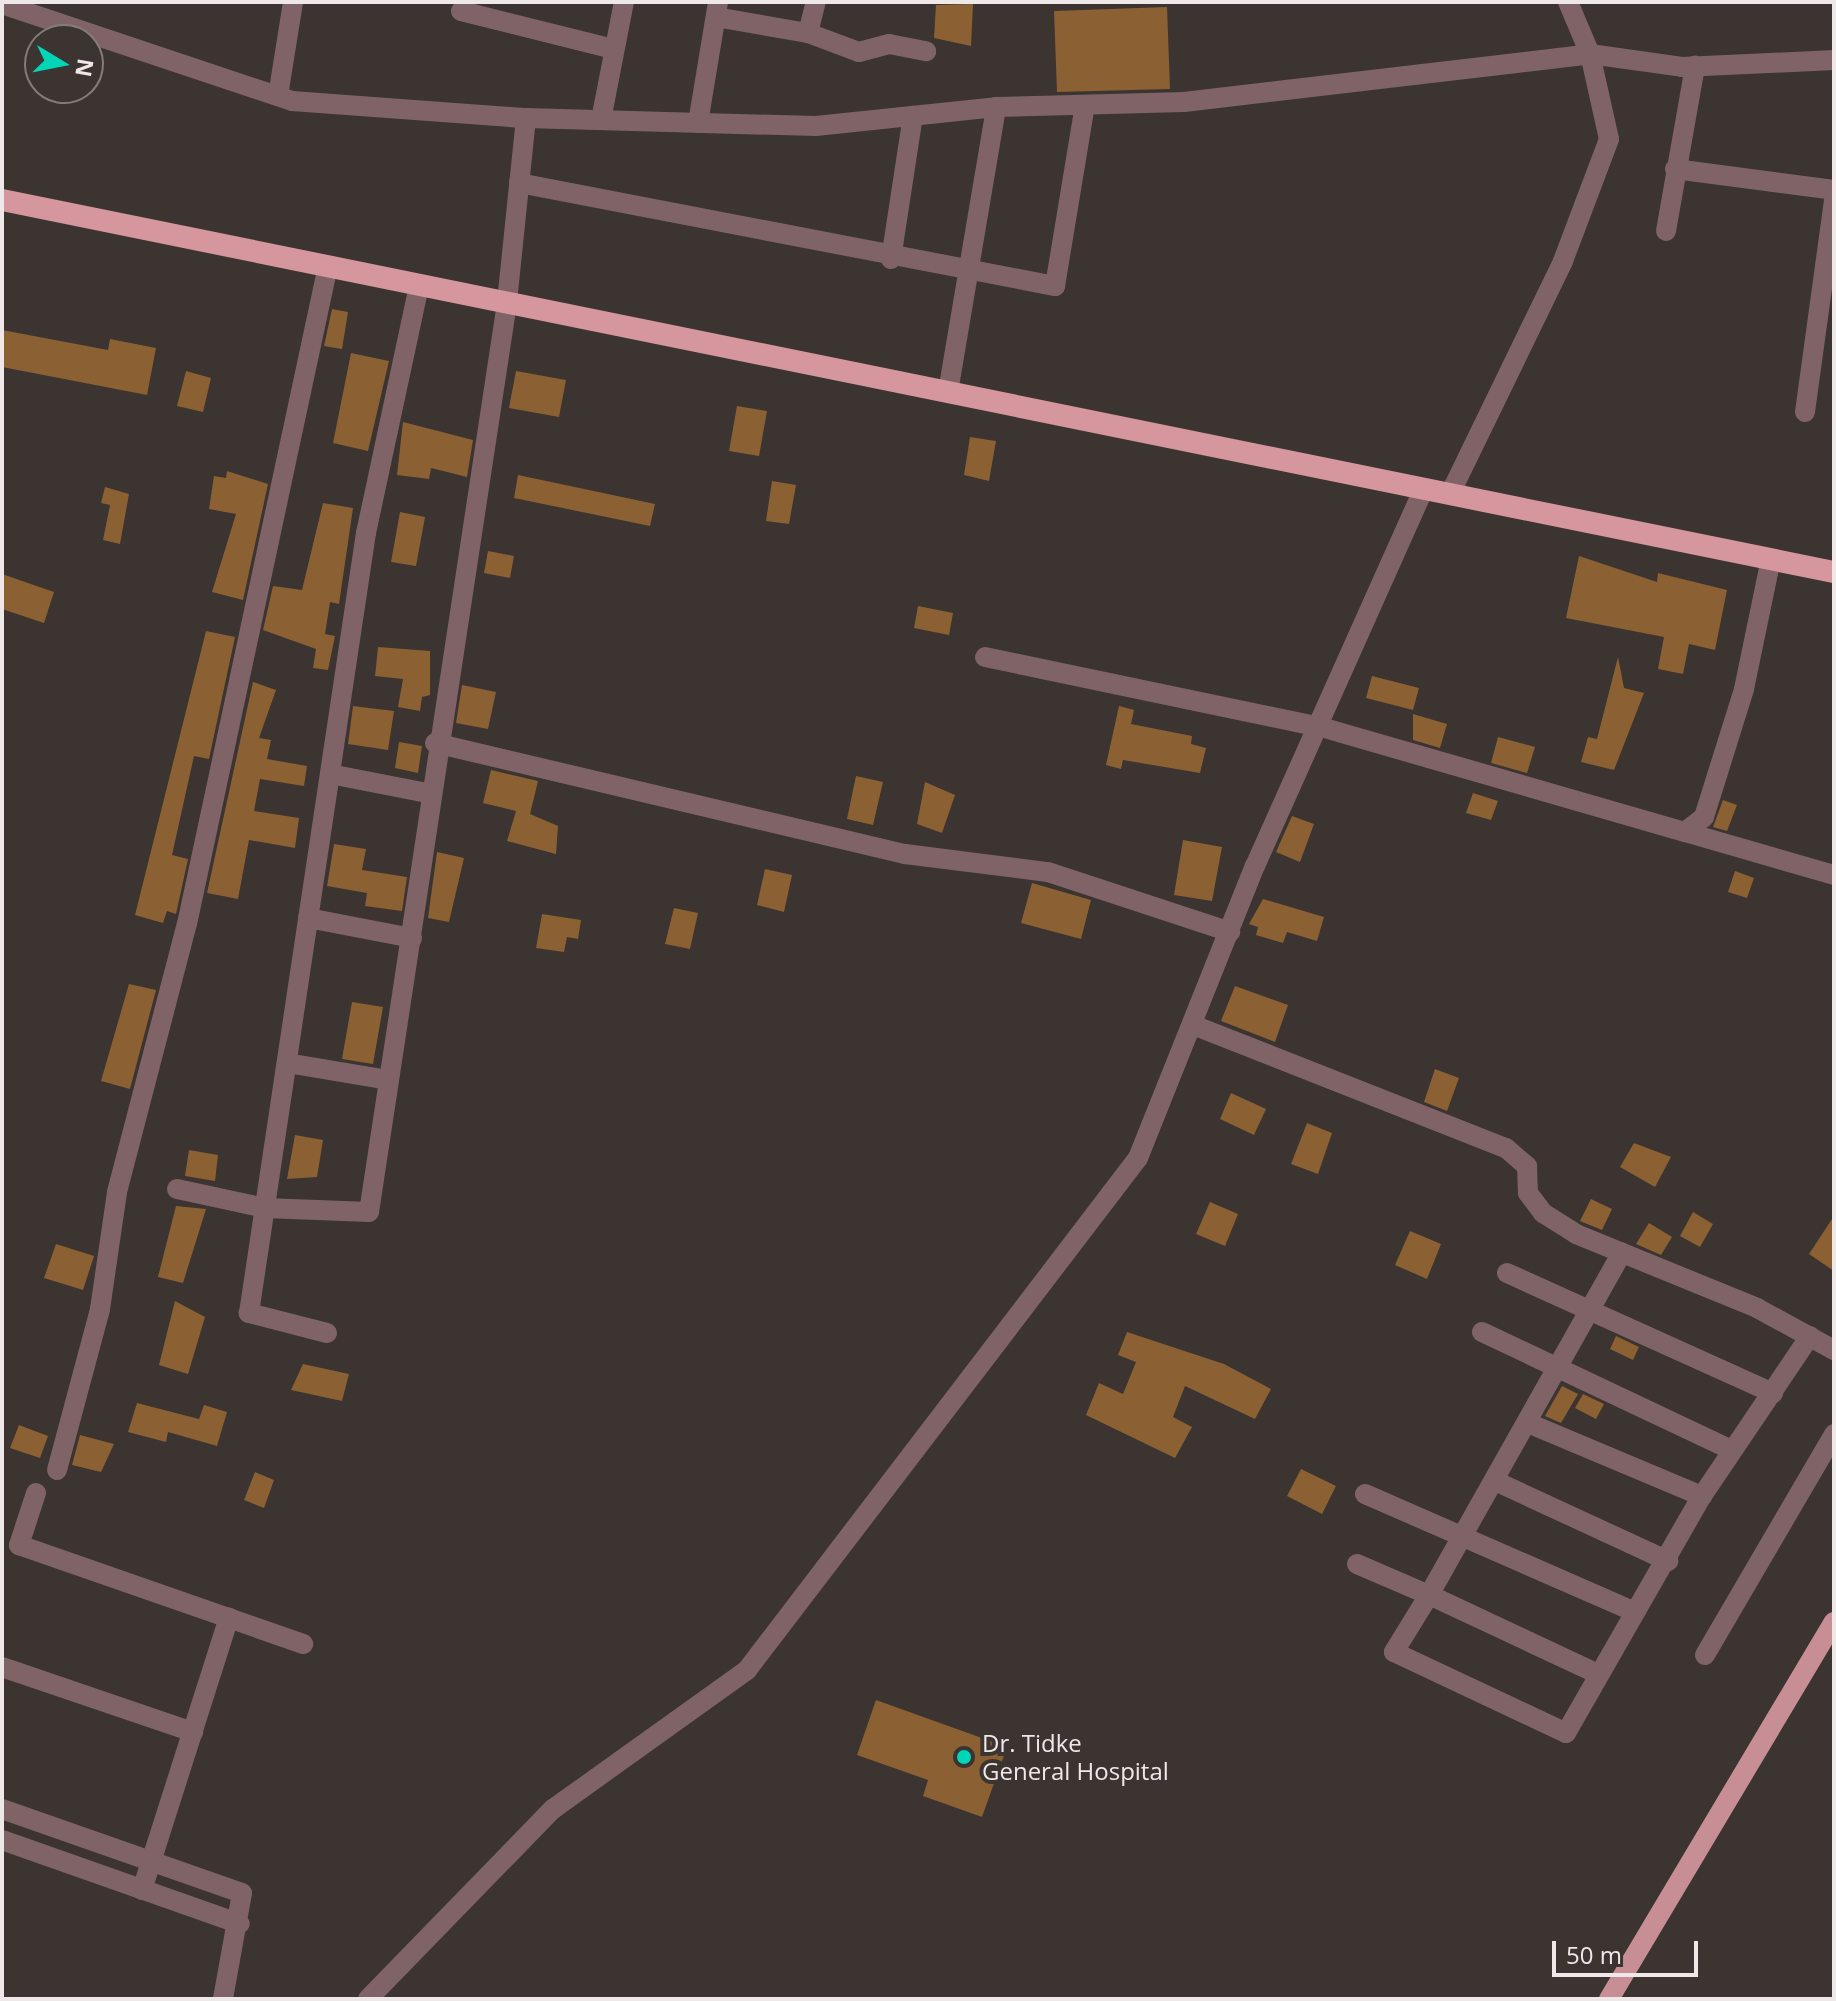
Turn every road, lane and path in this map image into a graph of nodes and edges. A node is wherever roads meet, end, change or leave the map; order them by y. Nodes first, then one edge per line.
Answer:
1 (293, 2) edge
2 (624, 2) edge
3 (816, 2) edge
4 (1568, 2) edge
5 (2, 4) edge
6 (717, 10) edge
7 (461, 11) dead end
8 (808, 33) junction
9 (613, 49) junction
10 (926, 51) dead end
11 (1590, 54) junction
12 (1834, 60) edge
13 (1695, 66) junction
14 (278, 96) junction
15 (1085, 105) junction
16 (996, 107) junction
17 (913, 116) junction
18 (526, 118) junction
19 (601, 120) junction
20 (698, 123) junction
21 (1675, 169) junction
22 (519, 183) junction
23 (1834, 190) edge
24 (1834, 199) edge
25 (2, 200) edge
26 (1666, 231) dead end
27 (891, 259) junction
28 (328, 266) junction
29 (969, 274) junction
30 (419, 285) junction
31 (507, 303) junction
32 (948, 392) junction
33 (1805, 412) dead end
34 (1424, 488) junction
35 (1450, 494) junction
36 (1771, 559) junction
37 (1834, 572) edge
38 (985, 657) dead end
39 (1321, 727) junction
40 (435, 743) junction
41 (330, 774) junction
42 (427, 793) junction
43 (1685, 832) junction
44 (1834, 875) edge
45 (308, 918) junction
46 (1230, 932) junction
47 (412, 938) junction
48 (1193, 1025) junction
49 (287, 1063) junction
50 (389, 1080) junction
51 (177, 1189) dead end
52 (265, 1208) junction
53 (1622, 1253) junction
54 (1507, 1273) dead end
55 (1594, 1308) junction
56 (1482, 1332) dead end
57 (327, 1333) dead end
58 (1810, 1336) junction
59 (1834, 1350) edge
60 (1561, 1367) junction
61 (1773, 1393) junction
62 (1528, 1423) junction
63 (1834, 1434) edge
64 (1732, 1450) junction
65 (57, 1470) dead end
66 (1495, 1481) junction
67 (36, 1493) dead end
68 (1365, 1494) dead end
69 (1702, 1496) junction
70 (1466, 1535) junction
71 (1668, 1561) junction
72 (1357, 1564) dead end
73 (1429, 1595) junction
74 (1635, 1612) junction
75 (229, 1618) junction
76 (1834, 1622) edge
77 (303, 1644) dead end
78 (1705, 1655) dead end
79 (2, 1667) edge
80 (1598, 1674) junction
81 (193, 1732) junction
82 (2, 1809) edge
83 (2, 1840) edge
84 (151, 1863) junction
85 (142, 1890) junction
86 (240, 1924) junction
87 (223, 1999) edge
88 (368, 1999) edge
89 (1609, 1999) edge

1 - 14 street
2 - 9 street
3 - 8 street
4 - 11 street
5 - 14 street
6 - 8 street
6 - 20 street
7 - 9 street
8 - 10 street
9 - 19 street
11 - 13 street
11 - 15 street
11 - 35 street
12 - 13 street
13 - 21 street
14 - 18 street
15 - 16 street
15 - 29 street
16 - 17 street
16 - 29 street
17 - 20 street
17 - 27 street
18 - 19 street
18 - 22 street
19 - 20 street
21 - 23 street
21 - 26 street
22 - 27 street
22 - 31 street
24 - 33 street
25 - 28 highway
27 - 29 street
28 - 30 highway
28 - 65 street
29 - 32 street
30 - 31 highway
30 - 41 street
31 - 32 highway
31 - 40 street
32 - 34 highway
34 - 35 highway
34 - 39 street
35 - 36 highway
36 - 37 highway
36 - 43 street
38 - 39 street
39 - 43 street
39 - 46 street
40 - 42 street
40 - 46 street
41 - 42 street
41 - 45 street
42 - 47 street
43 - 44 street
45 - 47 street
45 - 49 street
46 - 48 street
47 - 50 street
48 - 53 street
48 - 88 street
49 - 50 street
49 - 52 street
50 - 52 street
51 - 52 street
52 - 57 street
53 - 55 street
53 - 58 street
54 - 55 street
55 - 60 street
55 - 61 street
56 - 60 street
58 - 59 street
58 - 61 street
60 - 62 street
60 - 64 street
61 - 64 street
62 - 66 street
62 - 69 street
63 - 78 street
64 - 69 street
66 - 70 street
66 - 71 street
67 - 75 street
68 - 70 street
69 - 71 street
70 - 73 street
70 - 74 street
71 - 74 street
72 - 73 street
73 - 80 street
73 - 80 street
74 - 80 street
75 - 77 street
75 - 81 street
76 - 89 main road
79 - 81 street
81 - 84 street
82 - 84 street
83 - 85 street
84 - 85 street
84 - 86 street
85 - 86 street
86 - 87 street

